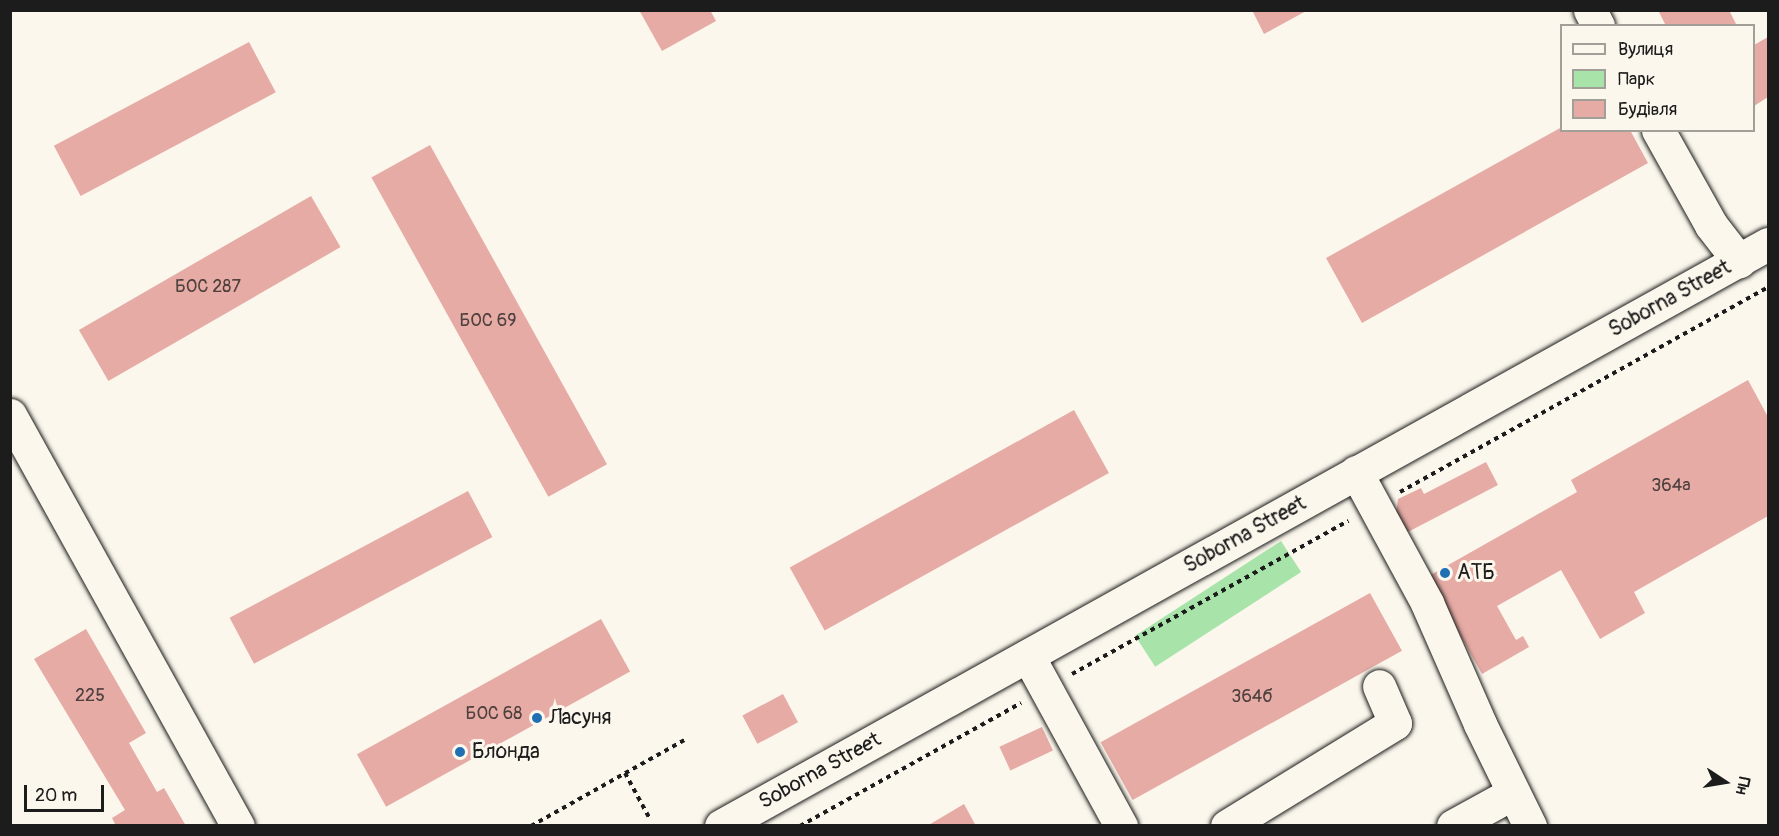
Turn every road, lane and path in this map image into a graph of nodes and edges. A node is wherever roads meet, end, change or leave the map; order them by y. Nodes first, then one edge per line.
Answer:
1 (1590, 10) edge
2 (1597, 24) edge
3 (1659, 132) edge
4 (1768, 244) edge
5 (1739, 261) junction
6 (1768, 287) edge
7 (10, 415) edge
8 (1356, 472) junction
9 (1375, 506) junction
10 (1028, 656) junction
11 (1379, 686) dead end
12 (1046, 689) junction
13 (686, 739) dead end
14 (625, 773) junction
15 (1513, 793) junction
16 (650, 819) dead end
17 (238, 825) edge
18 (531, 825) edge
19 (721, 825) edge
20 (800, 825) edge
21 (1120, 825) edge
22 (1227, 825) edge
23 (1453, 825) edge
24 (1530, 825) edge

1 - 2 main road
3 - 5 main road
4 - 5 main road, Soborna Street
5 - 8 main road, Soborna Street
6 - 9 path
7 - 17 main road
8 - 9 main road
8 - 10 main road, Soborna Street
9 - 12 path
9 - 15 main road
10 - 12 main road
10 - 19 main road, Soborna Street
11 - 22 main road
12 - 20 path
12 - 21 main road
13 - 14 path
14 - 16 path
14 - 18 path
15 - 23 main road
15 - 24 main road

